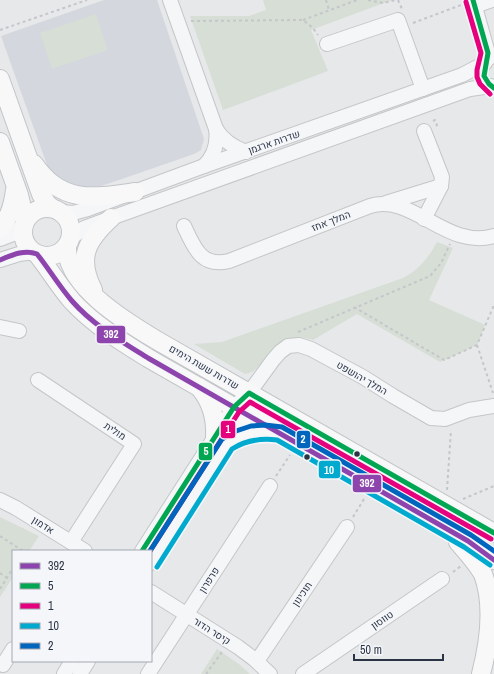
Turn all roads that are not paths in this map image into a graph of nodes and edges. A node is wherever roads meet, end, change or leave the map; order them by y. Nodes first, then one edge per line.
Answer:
1 (170, 0) edge
2 (492, 0) edge
3 (474, 4) edge
4 (494, 42) edge
5 (328, 44) road end
6 (489, 59) edge
7 (0, 79) edge
8 (493, 87) edge
9 (423, 89) junction
10 (216, 129) junction
11 (424, 131) dead end
12 (0, 142) edge
13 (24, 146) junction
14 (246, 152) junction
15 (204, 166) junction
16 (15, 185) junction
17 (441, 186) junction
18 (135, 192) junction
19 (384, 204) junction
20 (56, 210) junction
21 (111, 218) junction
22 (424, 219) junction
23 (24, 223) junction
24 (184, 226) dead end
25 (0, 228) edge
26 (494, 236) edge
27 (0, 239) edge
28 (68, 242) junction
29 (35, 253) junction
30 (0, 260) edge
31 (97, 298) junction
32 (0, 327) edge
33 (19, 331) dead end
34 (38, 380) dead end
35 (198, 387) junction
36 (249, 393) junction
37 (494, 406) edge
38 (240, 410) junction
39 (279, 433) junction
40 (221, 440) junction
41 (270, 486) road end
42 (0, 500) edge
43 (452, 509) junction
44 (494, 520) edge
45 (434, 522) junction
46 (347, 527) road end
47 (494, 533) edge
48 (77, 548) edge
49 (143, 550) edge
50 (152, 560) edge
51 (494, 560) edge
52 (442, 579) road end
53 (152, 593) edge
54 (186, 615) junction
55 (12, 651) edge
56 (494, 651) edge
57 (257, 661) junction
58 (71, 662) edge
59 (87, 662) edge
60 (3, 665) dead end
61 (64, 674) edge
62 (80, 674) edge
63 (148, 674) edge
64 (270, 674) edge
65 (303, 674) edge
66 (481, 674) edge
67 (485, 674) edge

1 - 10 street
2 - 3 street
3 - 4 street
3 - 6 street
5 - 9 street
6 - 8 street
6 - 9 street, שדרות ארגמן
7 - 13 main road
8 - 21 street, שדרות ארגמן
9 - 14 street, שדרות ארגמן
10 - 14 street
10 - 15 street
11 - 17 street
12 - 16 main road
13 - 18 main road
13 - 20 main road
14 - 15 street, שדרות ארגמן
15 - 18 street, שדרות ארגמן
16 - 23 main road
16 - 25 main road
17 - 19 street
17 - 22 street
18 - 20 street, שדרות ארגמן
19 - 22 street, המלך אחז
19 - 24 street, המלך אחז
20 - 23 main road
20 - 28 main road
21 - 28 street, שדרות ארגמן
21 - 31 main road
22 - 26 street, המלך אחז
23 - 27 street
23 - 29 main road
28 - 29 main road
28 - 31 main road, שדרות ששת הימים
29 - 30 street
29 - 35 main road, שדרות ששת הימים
31 - 36 main road, שדרות ששת הימים
32 - 33 street
34 - 48 street, מולית
35 - 38 main road, שדרות ששת הימים
35 - 40 main road
36 - 37 street, המלך יהושפט
36 - 38 street
36 - 43 main road, שדרות ששת הימים
38 - 39 main road, שדרות ששת הימים
38 - 40 street
39 - 40 main road
39 - 45 main road, שדרות ששת הימים
40 - 49 street
40 - 50 street
41 - 54 street, פרפרון
42 - 48 street, אדמון
43 - 44 main road
43 - 47 main road, שדרות ששת הימים
45 - 51 main road, שדרות ששת הימים
45 - 66 main road
46 - 57 street, תוכינון
52 - 65 street, טווסון
53 - 54 street, קיסר הדור
54 - 57 street, קיסר הדור
54 - 63 street, פרפרון
55 - 60 street
56 - 67 street
57 - 64 street, קיסר הדור
58 - 61 street
59 - 62 street

